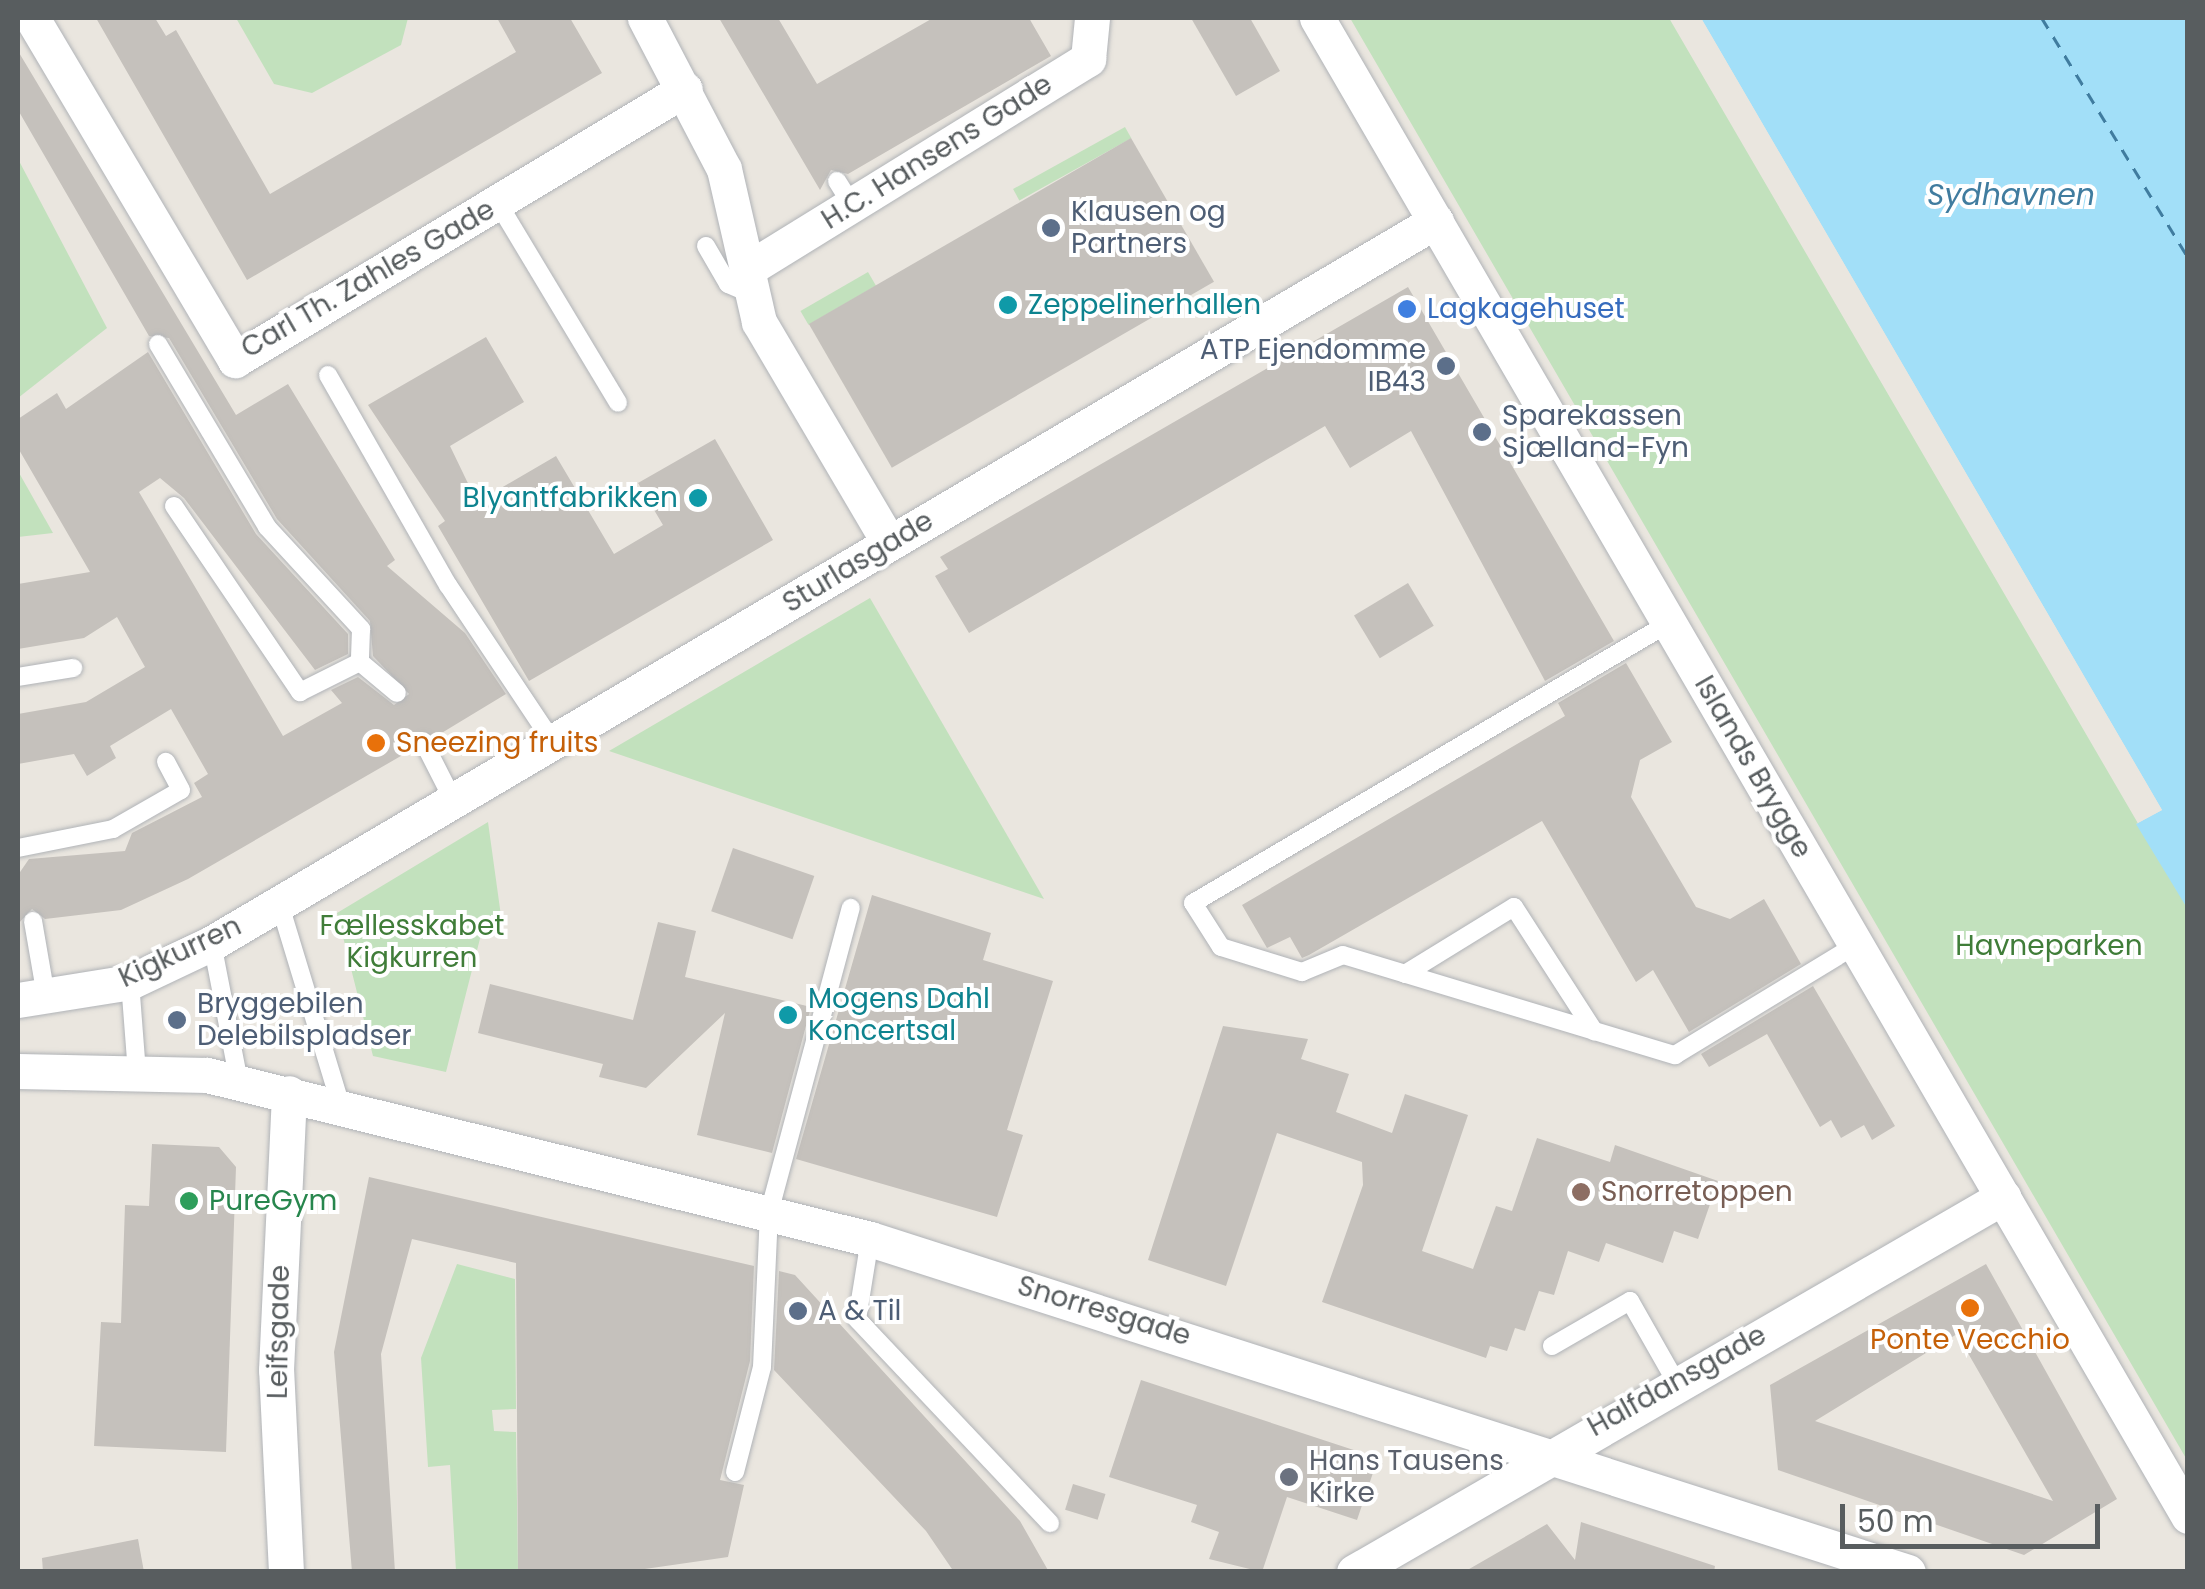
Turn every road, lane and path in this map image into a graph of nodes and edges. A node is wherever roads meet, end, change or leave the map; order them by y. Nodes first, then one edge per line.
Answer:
1 (32, 18) edge
2 (645, 18) edge
3 (1092, 18) edge
4 (1318, 18) edge
5 (685, 89) junction
6 (498, 203) junction
7 (1436, 221) junction
8 (706, 246) dead end
9 (751, 282) junction
10 (158, 344) dead end
11 (328, 374) dead end
12 (618, 403) dead end
13 (174, 506) dead end
14 (889, 543) junction
15 (1669, 623) junction
16 (360, 662) junction
17 (73, 668) dead end
18 (18, 677) edge
19 (397, 694) dead end
20 (552, 742) junction
21 (424, 743) dead end
22 (166, 762) dead end
23 (453, 800) junction
24 (18, 847) edge
25 (21, 868) dead end
26 (279, 902) junction
27 (852, 908) dead end
28 (33, 921) dead end
29 (212, 944) junction
30 (1856, 945) junction
31 (1405, 974) junction
32 (130, 982) junction
33 (32, 998) edge
34 (1594, 1031) junction
35 (18, 1071) edge
36 (137, 1072) junction
37 (239, 1082) junction
38 (289, 1093) junction
39 (341, 1106) junction
40 (2003, 1197) junction
41 (769, 1213) junction
42 (870, 1239) junction
43 (1552, 1346) dead end
44 (1676, 1382) junction
45 (1550, 1453) junction
46 (735, 1472) dead end
47 (2188, 1516) edge
48 (1050, 1523) dead end
49 (1902, 1571) edge
50 (286, 1572) edge
51 (1354, 1572) edge

1 - 6 street, Carl Th. Zahles Gade
2 - 5 street
3 - 9 street, H.C. Hansens Gade
4 - 7 street, Islands Brygge
5 - 6 street, Carl Th. Zahles Gade
5 - 9 street
6 - 12 lane
7 - 14 street, Sturlasgade
7 - 15 street, Islands Brygge
8 - 9 lane
9 - 14 street
10 - 16 lane
11 - 20 lane
13 - 16 lane
14 - 20 street, Sturlasgade
15 - 30 street, Islands Brygge
15 - 31 lane
16 - 19 lane
17 - 18 lane
20 - 23 street, Sturlasgade
21 - 23 lane
22 - 24 lane
23 - 26 street, Sturlasgade
24 - 25 lane
26 - 29 street, Kigkurren
26 - 39 lane
27 - 41 lane
28 - 33 lane
29 - 32 street, Kigkurren
29 - 37 lane
30 - 34 lane
30 - 40 street, Islands Brygge
31 - 34 lane
31 - 34 lane
32 - 33 street, Kigkurren
32 - 36 lane
35 - 36 street
36 - 37 street
37 - 38 street
38 - 39 street, Snorresgade
38 - 50 street, Leifsgade
39 - 41 street, Snorresgade
40 - 44 street, Halfdansgade
40 - 47 street, Islands Brygge
41 - 42 street, Snorresgade
41 - 46 lane
42 - 45 street, Snorresgade
42 - 48 lane
43 - 44 lane
44 - 45 street, Halfdansgade
45 - 49 street, Snorresgade
45 - 51 street, Halfdansgade

